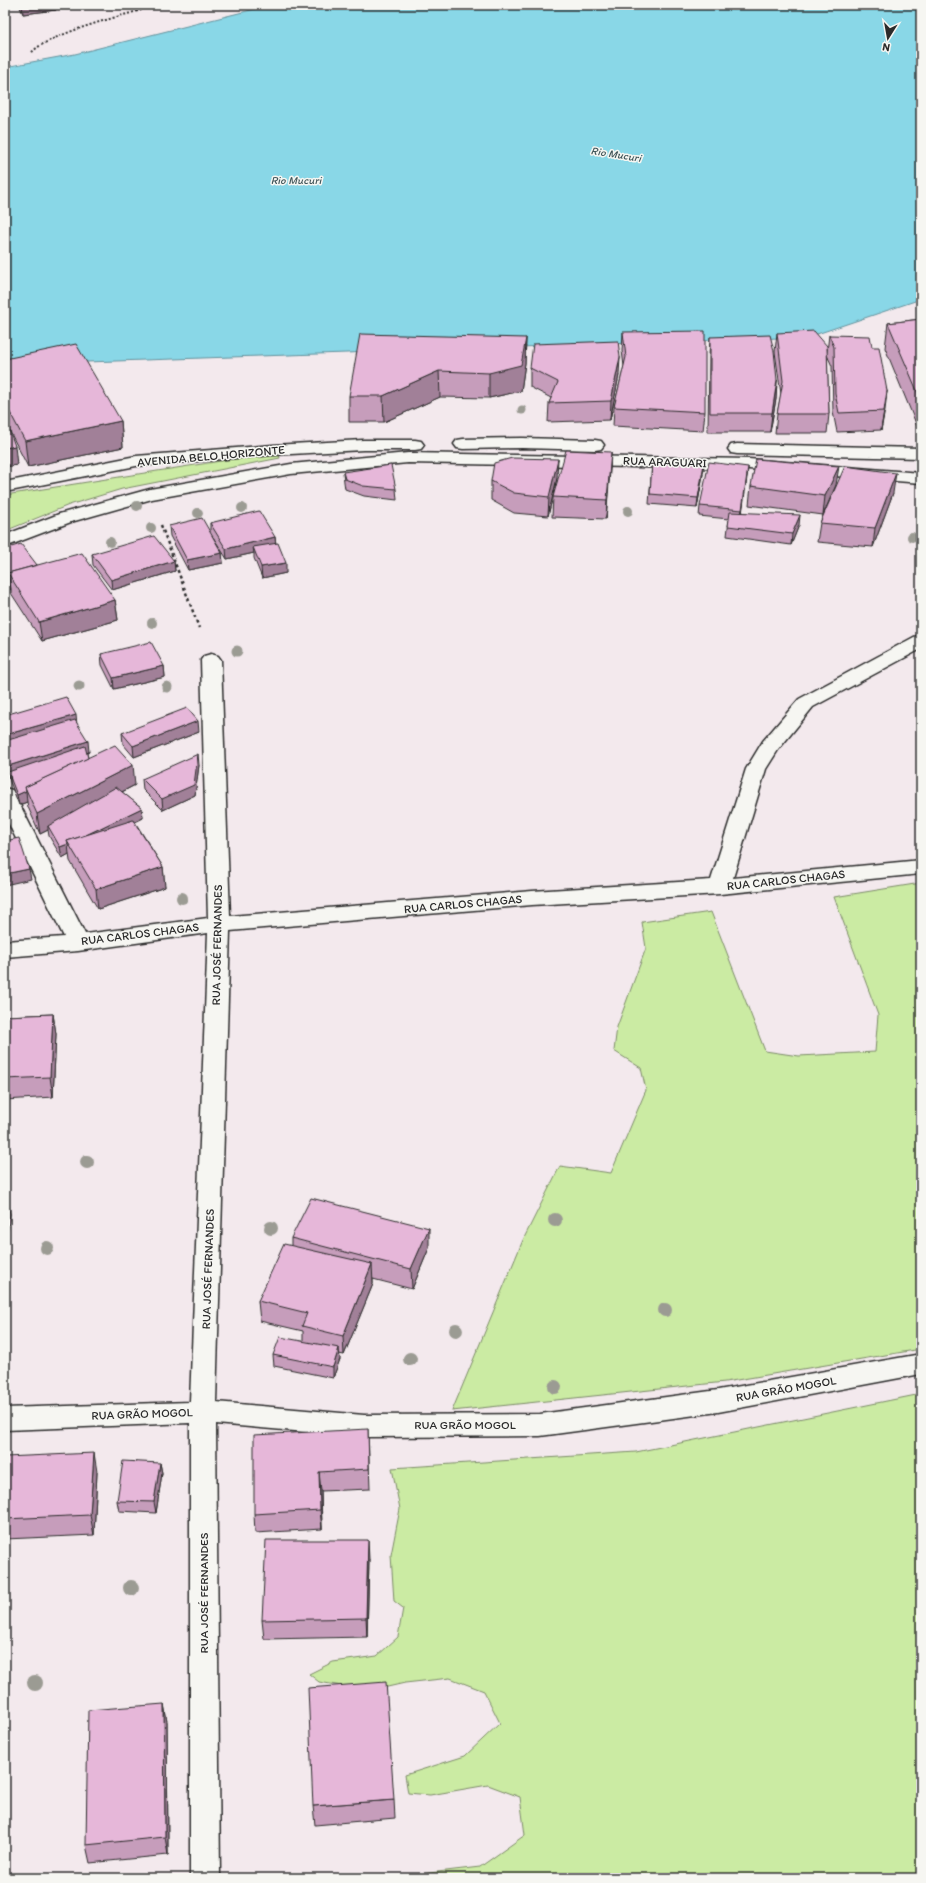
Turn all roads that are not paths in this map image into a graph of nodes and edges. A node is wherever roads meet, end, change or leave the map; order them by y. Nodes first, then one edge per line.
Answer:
1 (420, 444) joint
2 (921, 453) edge
3 (408, 458) joint
4 (921, 478) edge
5 (5, 487) edge
6 (5, 541) edge
7 (921, 641) edge
8 (211, 660) road end
9 (5, 795) edge
10 (921, 867) edge
11 (720, 887) junction
12 (219, 924) junction
13 (78, 942) junction
14 (5, 949) edge
15 (921, 1364) edge
16 (203, 1412) junction
17 (5, 1419) edge
18 (205, 1878) edge

1 - 2 street, RUA ARAGUARI
1 - 5 street, AVENIDA BELO HORIZONTE
3 - 4 street, RUA ARAGUARI
3 - 6 street, AVENIDA BELO HORIZONTE
7 - 11 street
8 - 12 street, RUA JOSÉ FERNANDES
9 - 13 street
10 - 11 street, RUA CARLOS CHAGAS
11 - 12 street, RUA CARLOS CHAGAS
12 - 13 street, RUA CARLOS CHAGAS
12 - 16 street, RUA JOSÉ FERNANDES
13 - 14 street, RUA CARLOS CHAGAS
15 - 16 street, RUA GRÃO MOGOL
16 - 17 street, RUA GRÃO MOGOL
16 - 18 street, RUA JOSÉ FERNANDES

